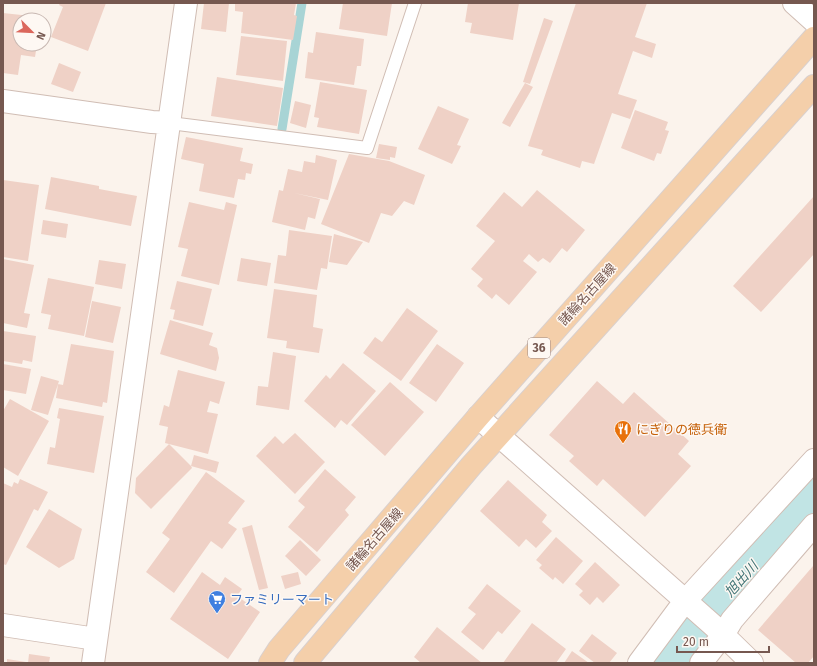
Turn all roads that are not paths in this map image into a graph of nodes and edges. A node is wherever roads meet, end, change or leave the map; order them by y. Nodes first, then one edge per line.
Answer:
1 (186, 3) edge
2 (415, 3) edge
3 (794, 3) edge
4 (814, 21) edge
5 (814, 38) edge
6 (814, 86) edge
7 (3, 101) edge
8 (170, 123) junction
9 (478, 417) junction
10 (498, 436) junction
11 (814, 460) edge
12 (814, 525) edge
13 (692, 607) junction
14 (3, 625) edge
15 (719, 631) junction
16 (96, 639) junction
17 (93, 663) edge
18 (270, 663) edge
19 (305, 663) edge
20 (639, 663) edge
21 (701, 663) edge
22 (752, 663) edge

1 - 8 street
2 - 8 lane
3 - 4 street
5 - 9 main road, 諸輪名古屋線 / 36
6 - 10 main road, 諸輪名古屋線 / 36
7 - 8 street
8 - 16 street
9 - 10 street
9 - 18 main road, 諸輪名古屋線 / 36
10 - 13 street
10 - 19 main road, 諸輪名古屋線 / 36
11 - 13 street
12 - 15 street
13 - 15 street
13 - 20 street
14 - 16 street
15 - 21 street
15 - 22 street
16 - 17 street

